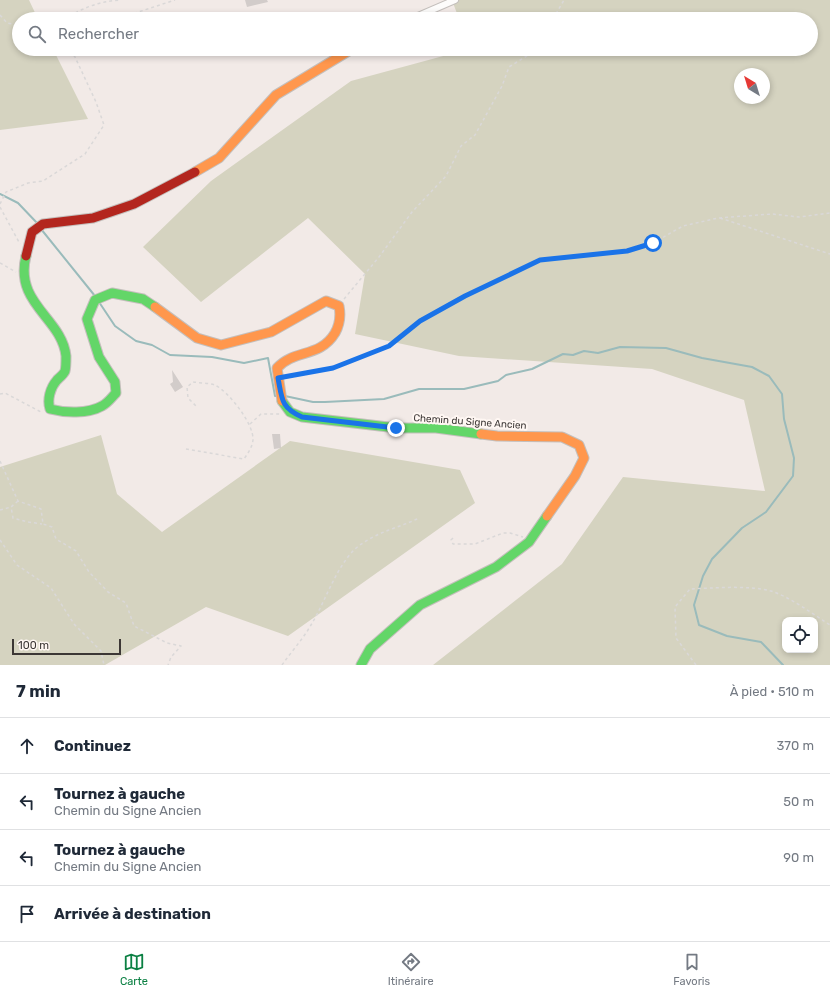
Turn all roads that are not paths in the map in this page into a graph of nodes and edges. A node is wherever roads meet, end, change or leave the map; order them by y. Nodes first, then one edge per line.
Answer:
1 (455, 0) edge
2 (427, 12) edge
3 (340, 56) edge
4 (361, 665) edge

1 - 2 street
3 - 4 street, Chemin du Signe Ancien

